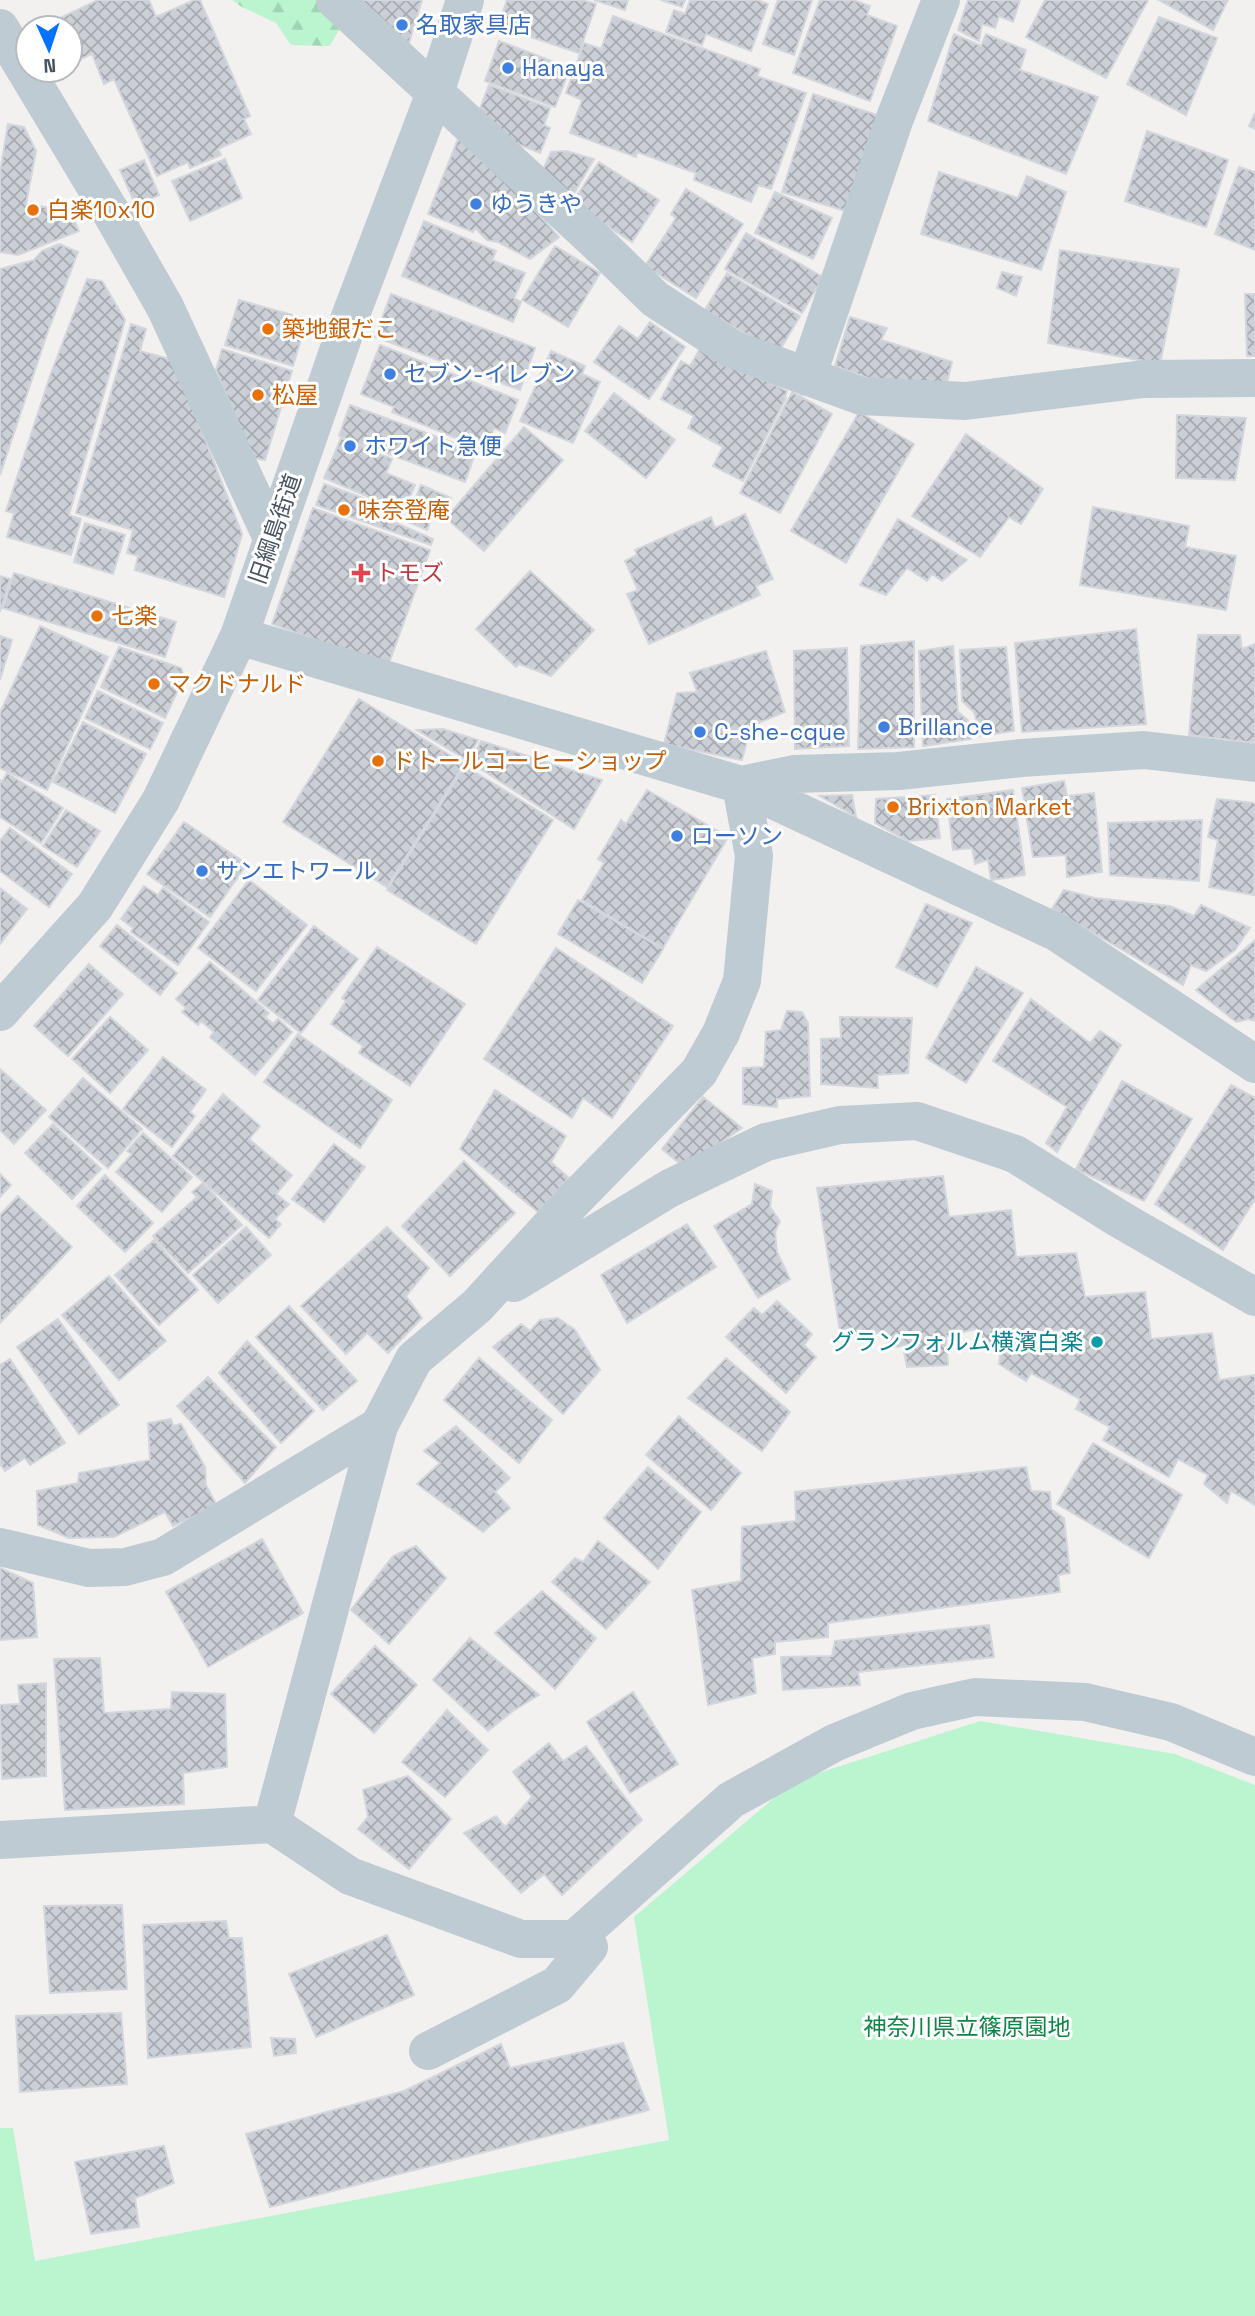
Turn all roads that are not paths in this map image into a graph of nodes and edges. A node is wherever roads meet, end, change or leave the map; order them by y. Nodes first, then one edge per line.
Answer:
1 (335, 0) edge
2 (466, 0) edge
3 (941, 0) edge
4 (0, 29) edge
5 (435, 93) junction
6 (807, 377) junction
7 (1255, 378) edge
8 (272, 538) junction
9 (239, 636) junction
10 (1255, 763) edge
11 (741, 785) junction
12 (0, 1012) edge
13 (1255, 1064) edge
14 (1255, 1297) edge
15 (477, 1306) junction
16 (380, 1426) junction
17 (0, 1546) edge
18 (1255, 1757) edge
19 (272, 1824) junction
20 (0, 1840) edge
21 (589, 1947) dead end
22 (428, 2051) dead end

1 - 5 street
2 - 5 street, 旧綱島街道
3 - 6 street
4 - 8 street
5 - 6 street
5 - 8 street, 旧綱島街道
6 - 7 street
8 - 9 street, 旧綱島街道
9 - 11 street
9 - 12 street, 旧綱島街道
10 - 11 street
11 - 13 street
11 - 15 street
14 - 15 street
15 - 16 street
16 - 17 street
16 - 19 street
18 - 19 street
19 - 20 street
21 - 22 street

